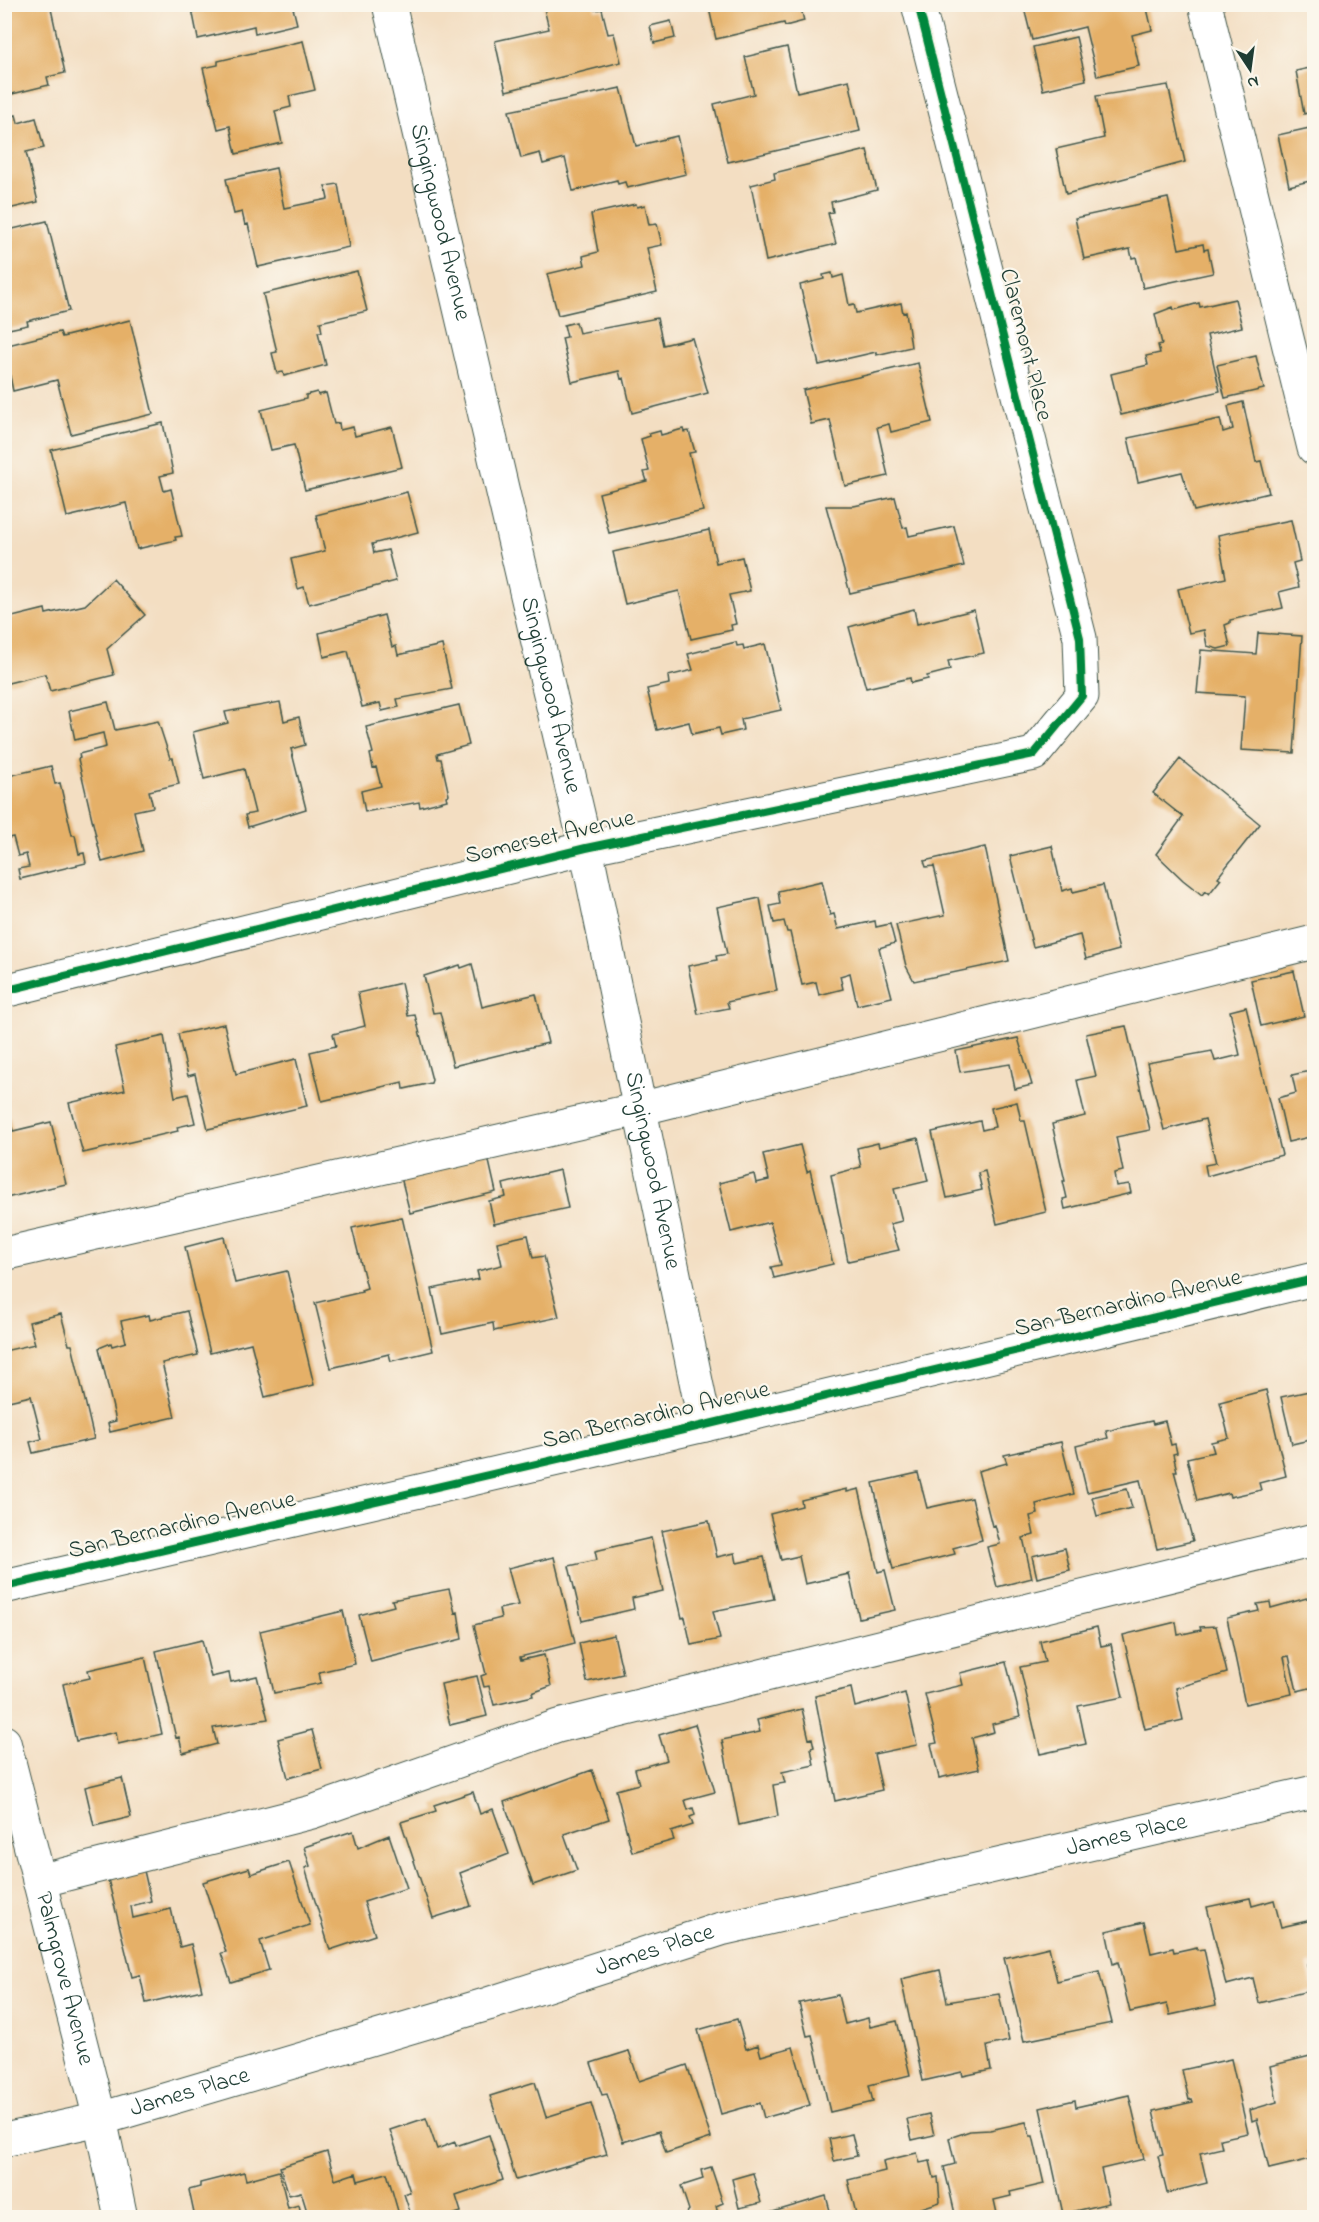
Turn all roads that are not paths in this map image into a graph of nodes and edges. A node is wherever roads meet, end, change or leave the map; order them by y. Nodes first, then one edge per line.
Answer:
1 (388, 4) edge
2 (918, 4) edge
3 (1205, 4) edge
4 (1314, 448) edge
5 (1082, 696) joint
6 (586, 848) junction
7 (1314, 942) edge
8 (4, 991) edge
9 (639, 1109) junction
10 (4, 1254) edge
11 (1314, 1279) edge
12 (705, 1425) junction
13 (1314, 1540) edge
14 (4, 1587) edge
15 (4, 1742) edge
16 (1314, 1792) edge
17 (39, 1881) junction
18 (100, 2119) junction
19 (4, 2140) edge
20 (121, 2217) edge

1 - 6 street, Singingwood Avenue
2 - 5 street, Claremont Place
3 - 4 street
5 - 6 street, Somerset Avenue
6 - 8 street, Somerset Avenue
6 - 9 street, Singingwood Avenue
7 - 9 street
9 - 10 street
9 - 12 street, Singingwood Avenue
11 - 12 street, San Bernardino Avenue
12 - 14 street, San Bernardino Avenue
13 - 17 street
15 - 17 street, Palmgrove Avenue
16 - 18 street, James Place
17 - 18 street, Palmgrove Avenue
18 - 19 street, James Place
18 - 20 street, Palmgrove Avenue

